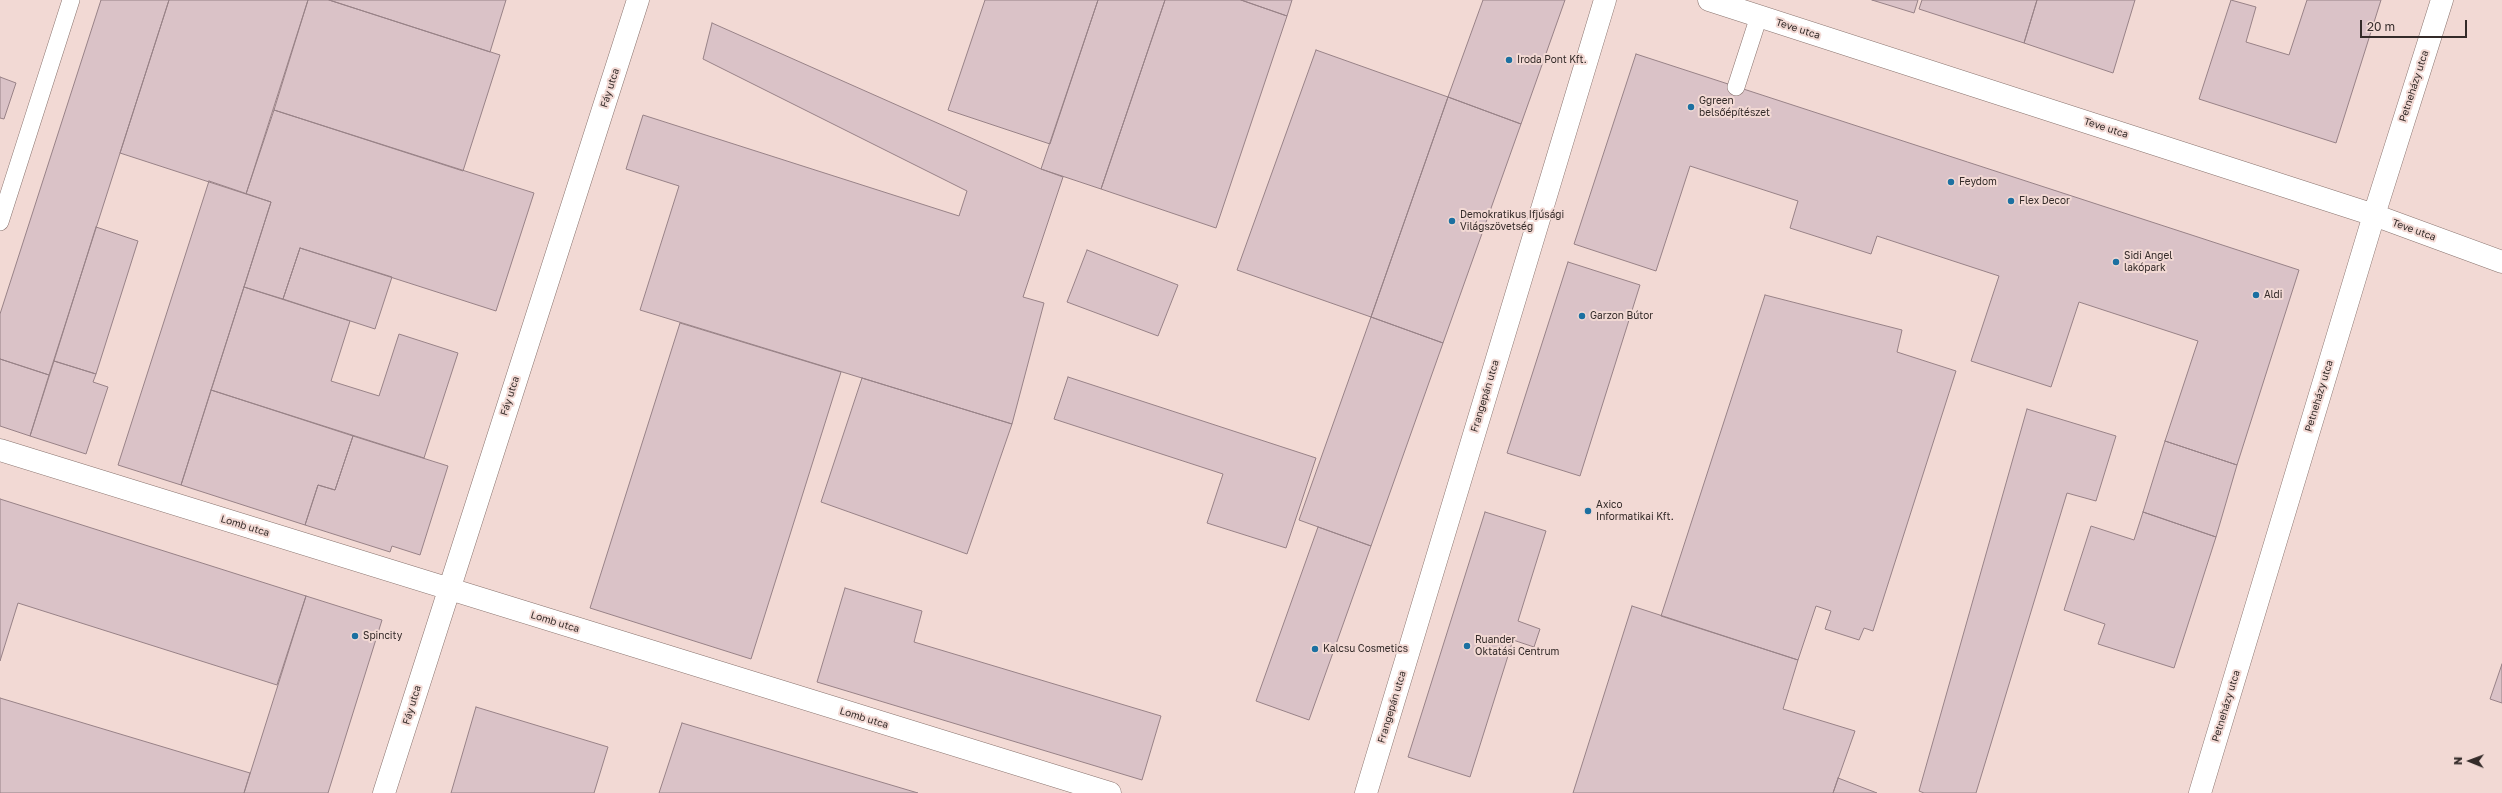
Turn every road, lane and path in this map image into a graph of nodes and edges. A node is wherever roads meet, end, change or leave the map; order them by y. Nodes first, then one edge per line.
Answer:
1 (71, 0) edge
2 (638, 0) edge
3 (1605, 0) edge
4 (1709, 0) edge
5 (2442, 0) edge
6 (1759, 16) junction
7 (1736, 87) dead end
8 (2374, 215) junction
9 (0, 222) edge
10 (2502, 262) edge
11 (0, 450) edge
12 (448, 589) junction
13 (384, 793) edge
14 (1110, 793) edge
15 (1366, 793) edge
16 (2200, 793) edge

1 - 9 lane
2 - 12 street, Fáy utca
3 - 15 street, Frangepán utca
4 - 6 street, Teve utca
5 - 8 street, Petneházy utca
6 - 7 lane
6 - 8 street, Teve utca
8 - 10 street, Teve utca
8 - 16 street, Petneházy utca
11 - 12 street, Lomb utca
12 - 13 street, Fáy utca
12 - 14 street, Lomb utca

